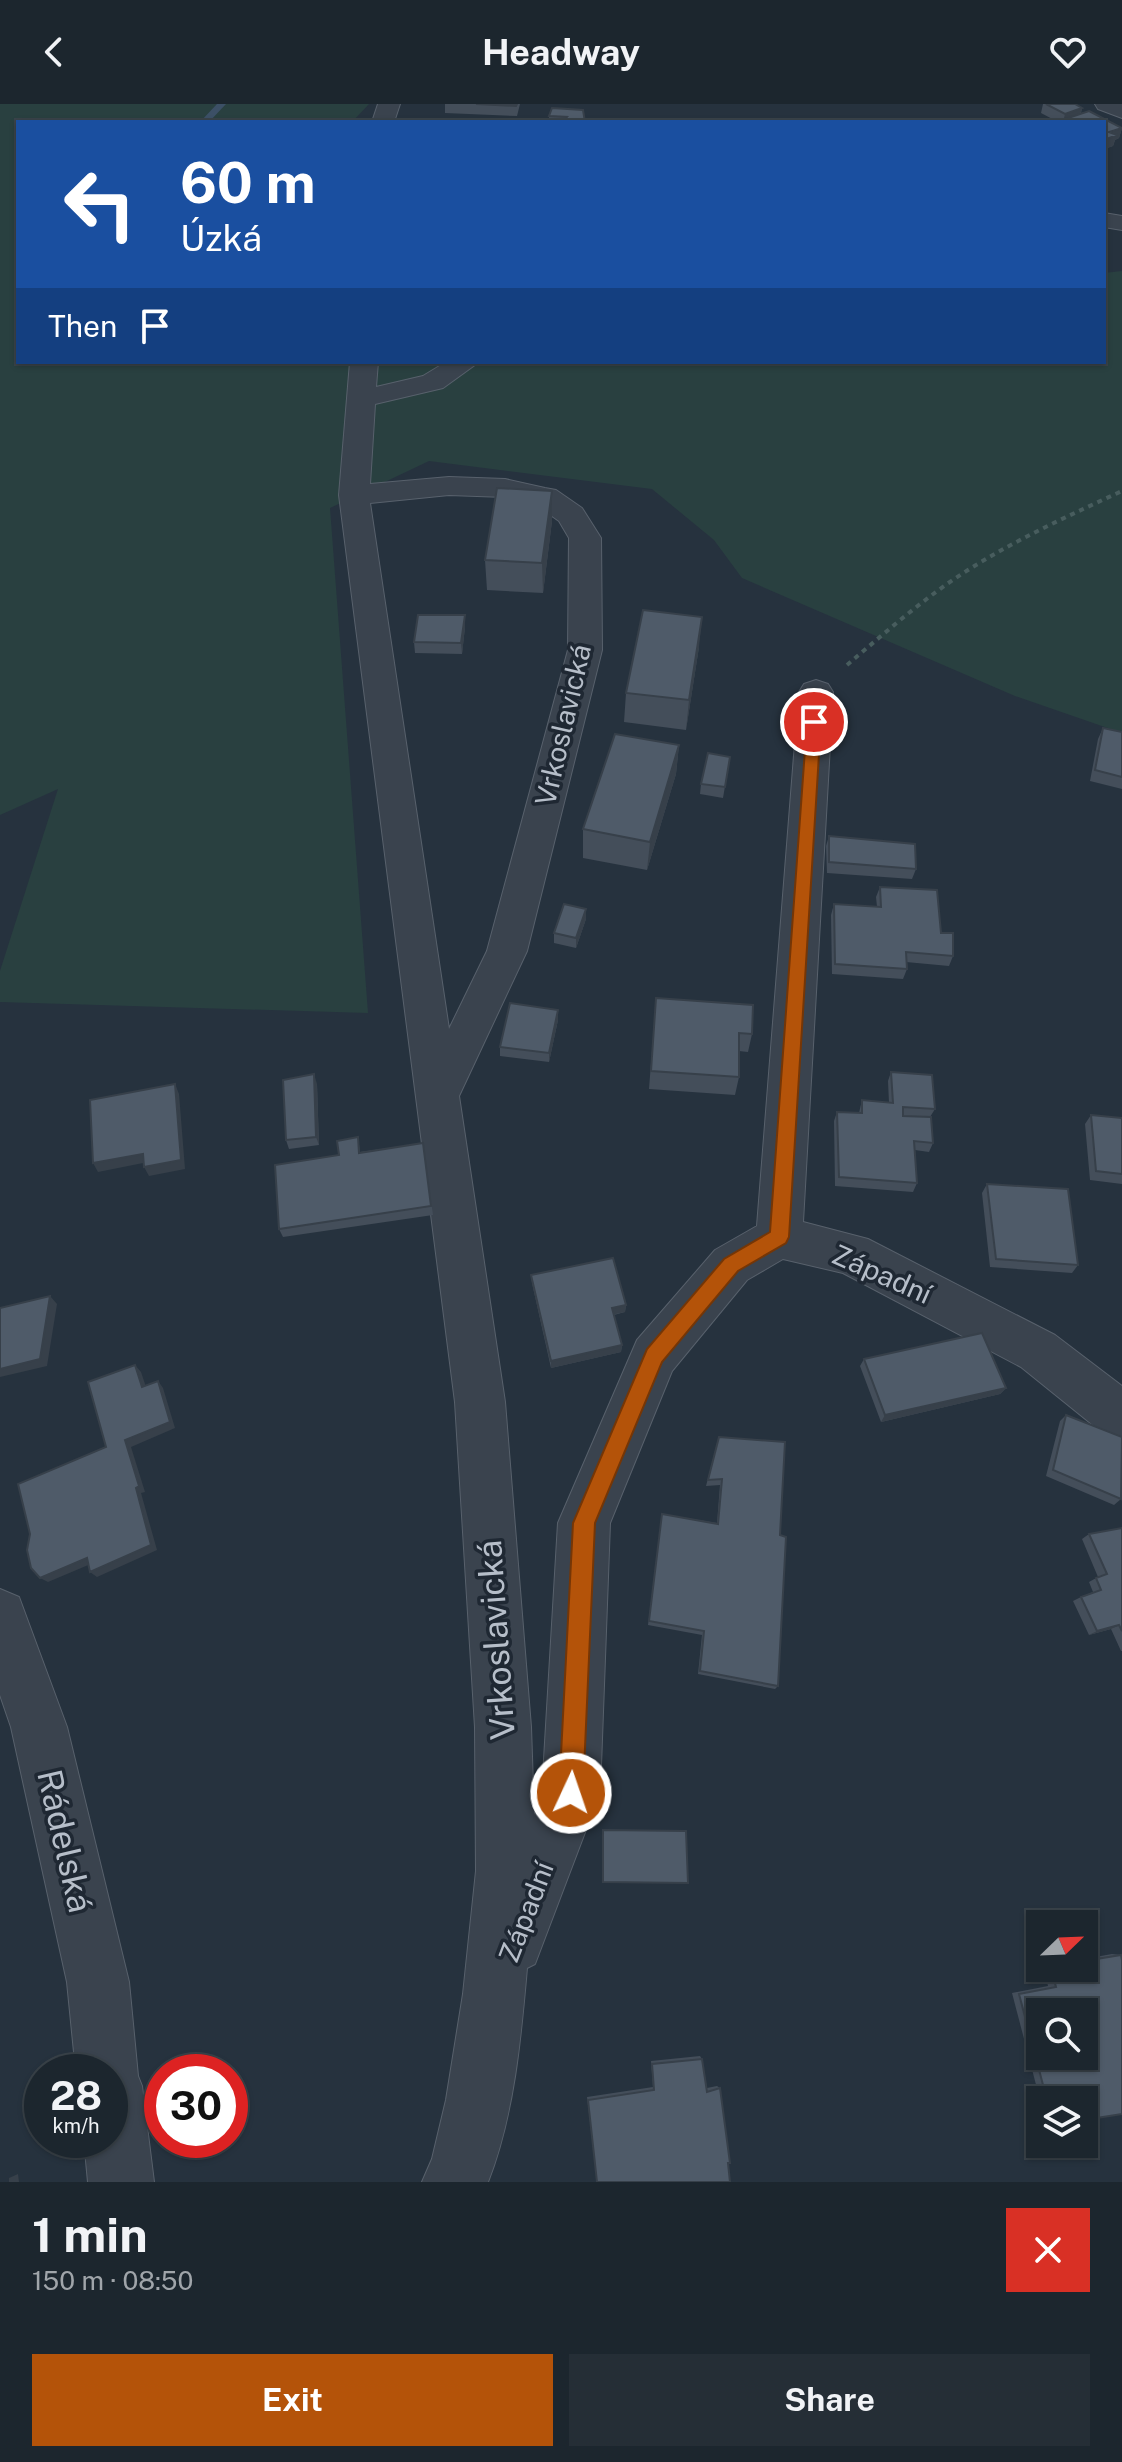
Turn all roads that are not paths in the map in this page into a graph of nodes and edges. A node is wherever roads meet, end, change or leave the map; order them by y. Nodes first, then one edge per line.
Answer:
1 (1106, 104) edge
2 (1122, 111) edge
3 (462, 364) edge
4 (363, 380) edge
5 (354, 495) junction
6 (816, 692) road end
7 (438, 1095) junction
8 (779, 1237) junction
9 (1122, 1417) edge
10 (0, 1616) edge
11 (494, 1994) junction
12 (106, 2054) edge
13 (118, 2158) edge
14 (121, 2182) edge
15 (455, 2182) edge

1 - 2 street
3 - 4 street
4 - 5 street, Vrkoslavická
5 - 7 street, Vrkoslavická
5 - 7 street, Vrkoslavická
6 - 8 street
7 - 11 street, Vrkoslavická
8 - 9 street, Západní
8 - 11 street, Západní
10 - 12 street, Rádelská
11 - 15 street, Vrkoslavická
13 - 14 street

